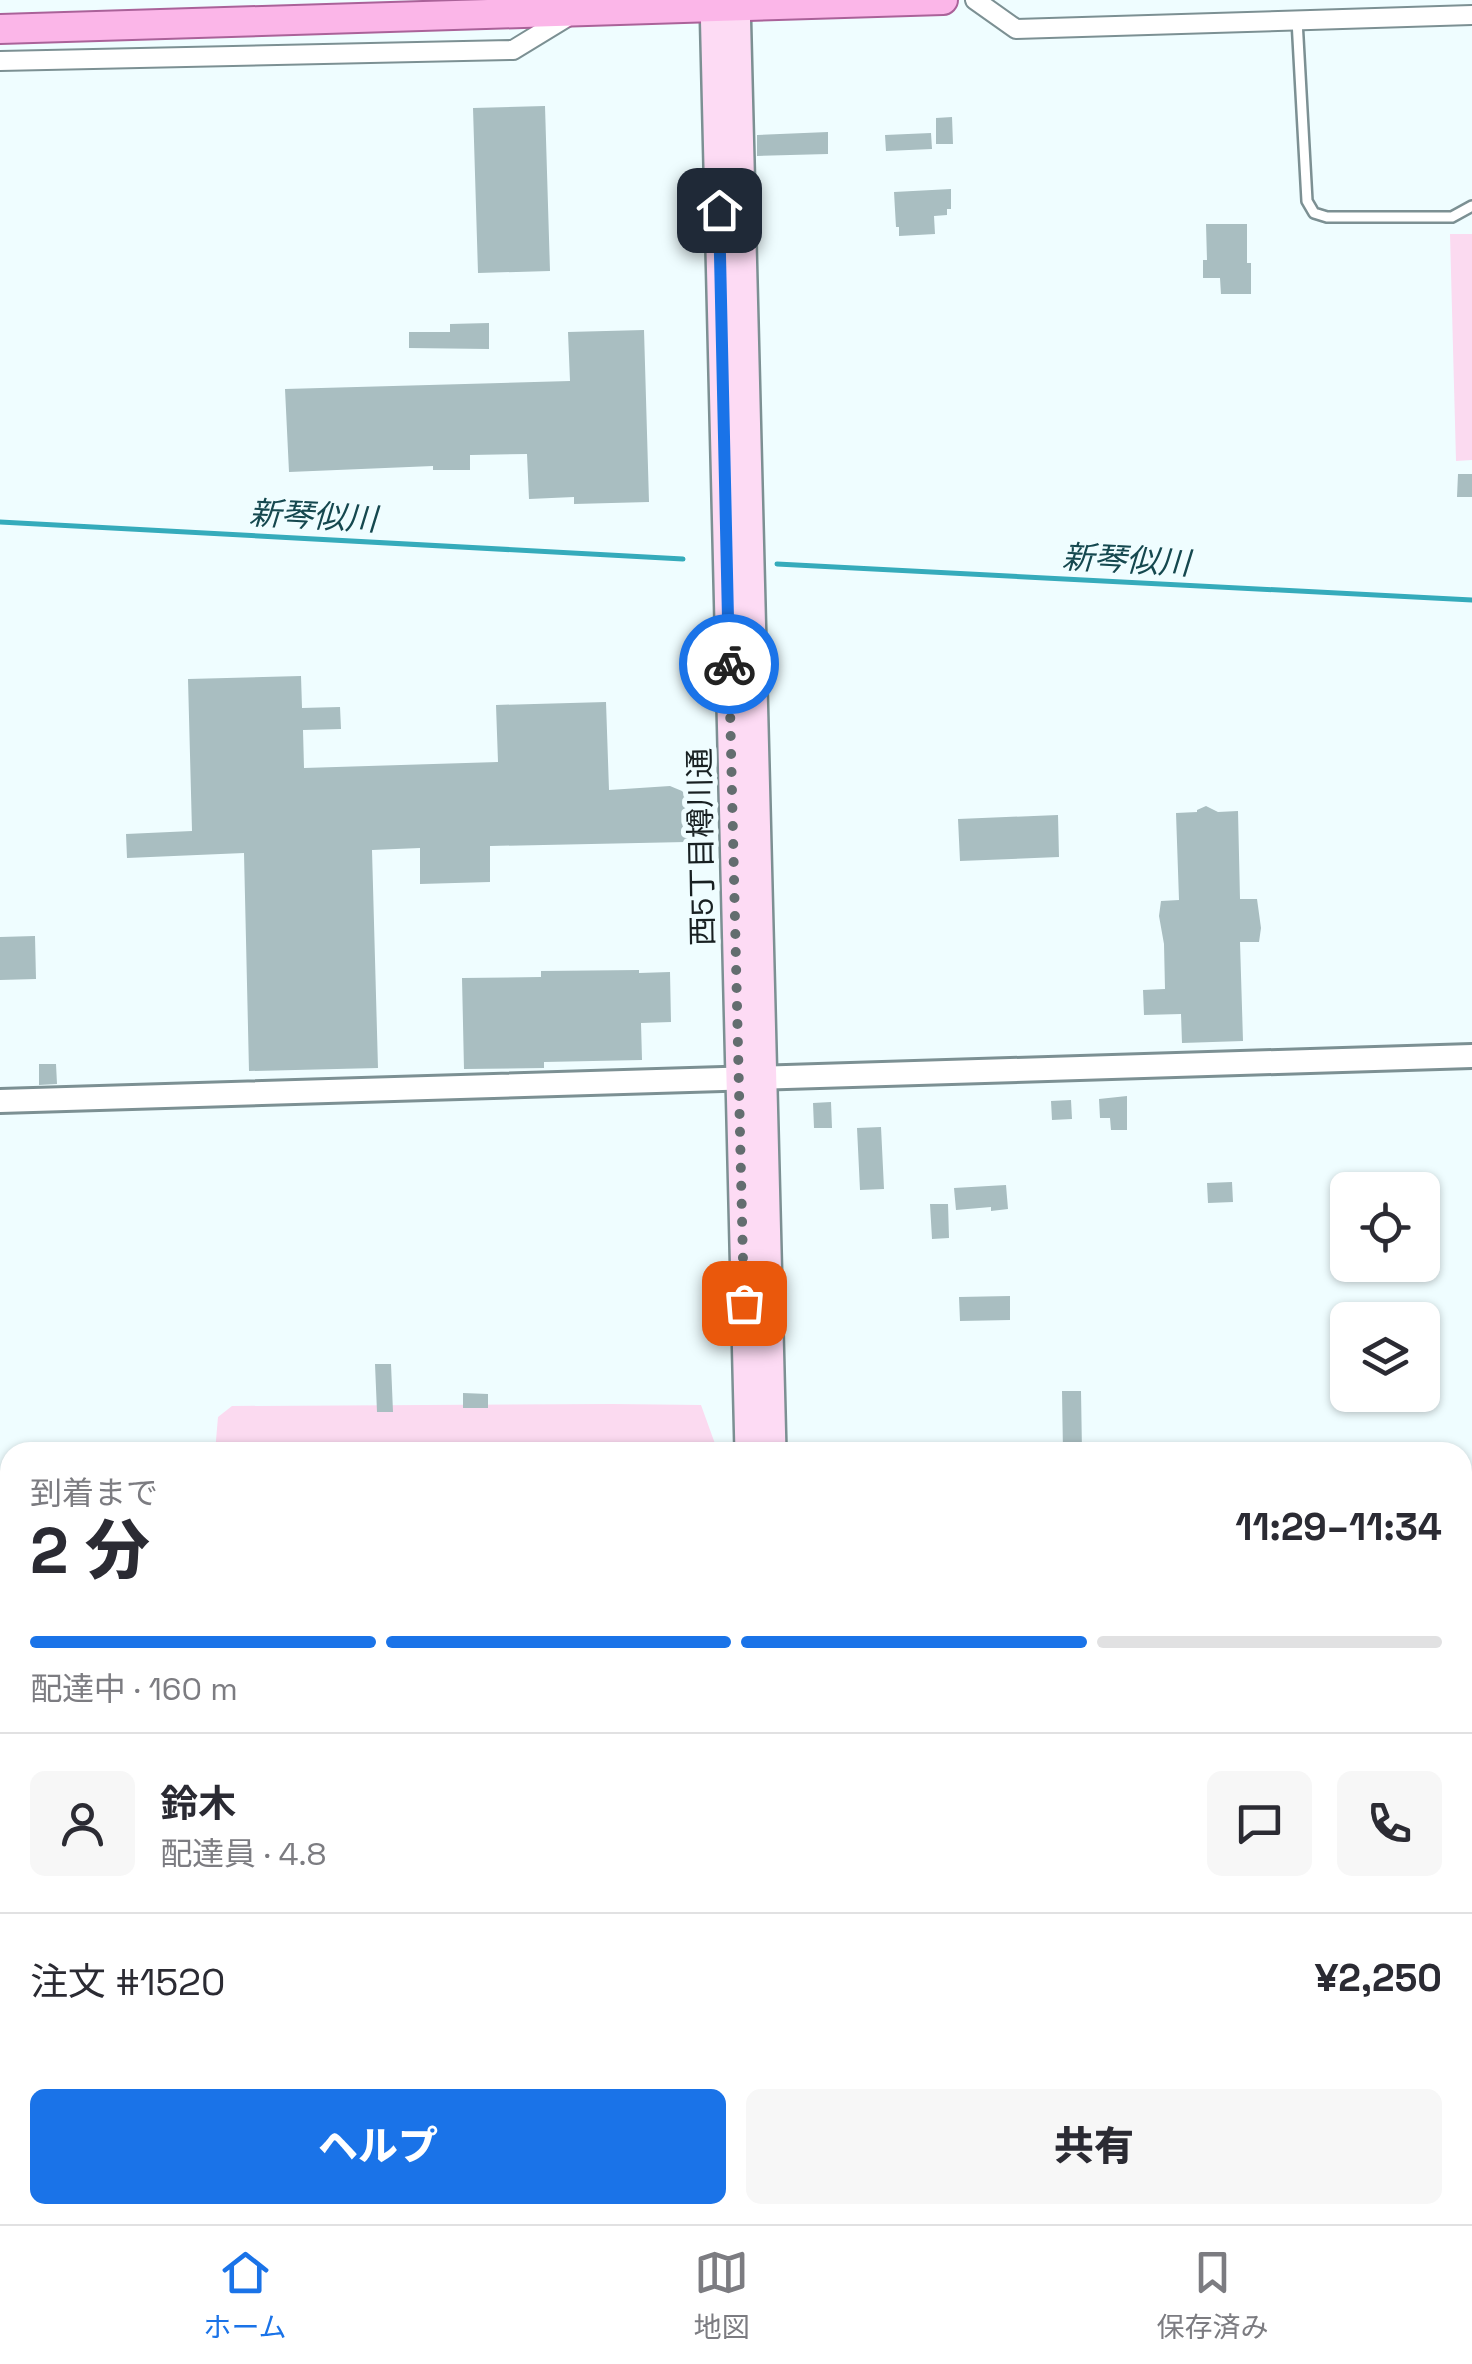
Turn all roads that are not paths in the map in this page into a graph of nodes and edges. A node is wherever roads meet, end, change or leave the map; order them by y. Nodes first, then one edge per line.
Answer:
1 (942, 0) edge
2 (975, 0) edge
3 (725, 3) edge
4 (576, 11) junction
5 (1472, 15) edge
6 (1296, 20) junction
7 (0, 30) edge
8 (0, 61) edge
9 (1472, 206) edge
10 (1472, 1056) edge
11 (751, 1079) junction
12 (0, 1101) edge
13 (748, 1442) edge
14 (772, 1442) edge

1 - 3 main road
2 - 6 street
3 - 4 main road
3 - 11 main road, 西5丁目樽川通
4 - 7 main road
4 - 8 street
5 - 6 street
6 - 9 lane
10 - 11 street
11 - 12 street
11 - 13 main road, 西5丁目樽川通
11 - 14 main road, 西5丁目樽川通

